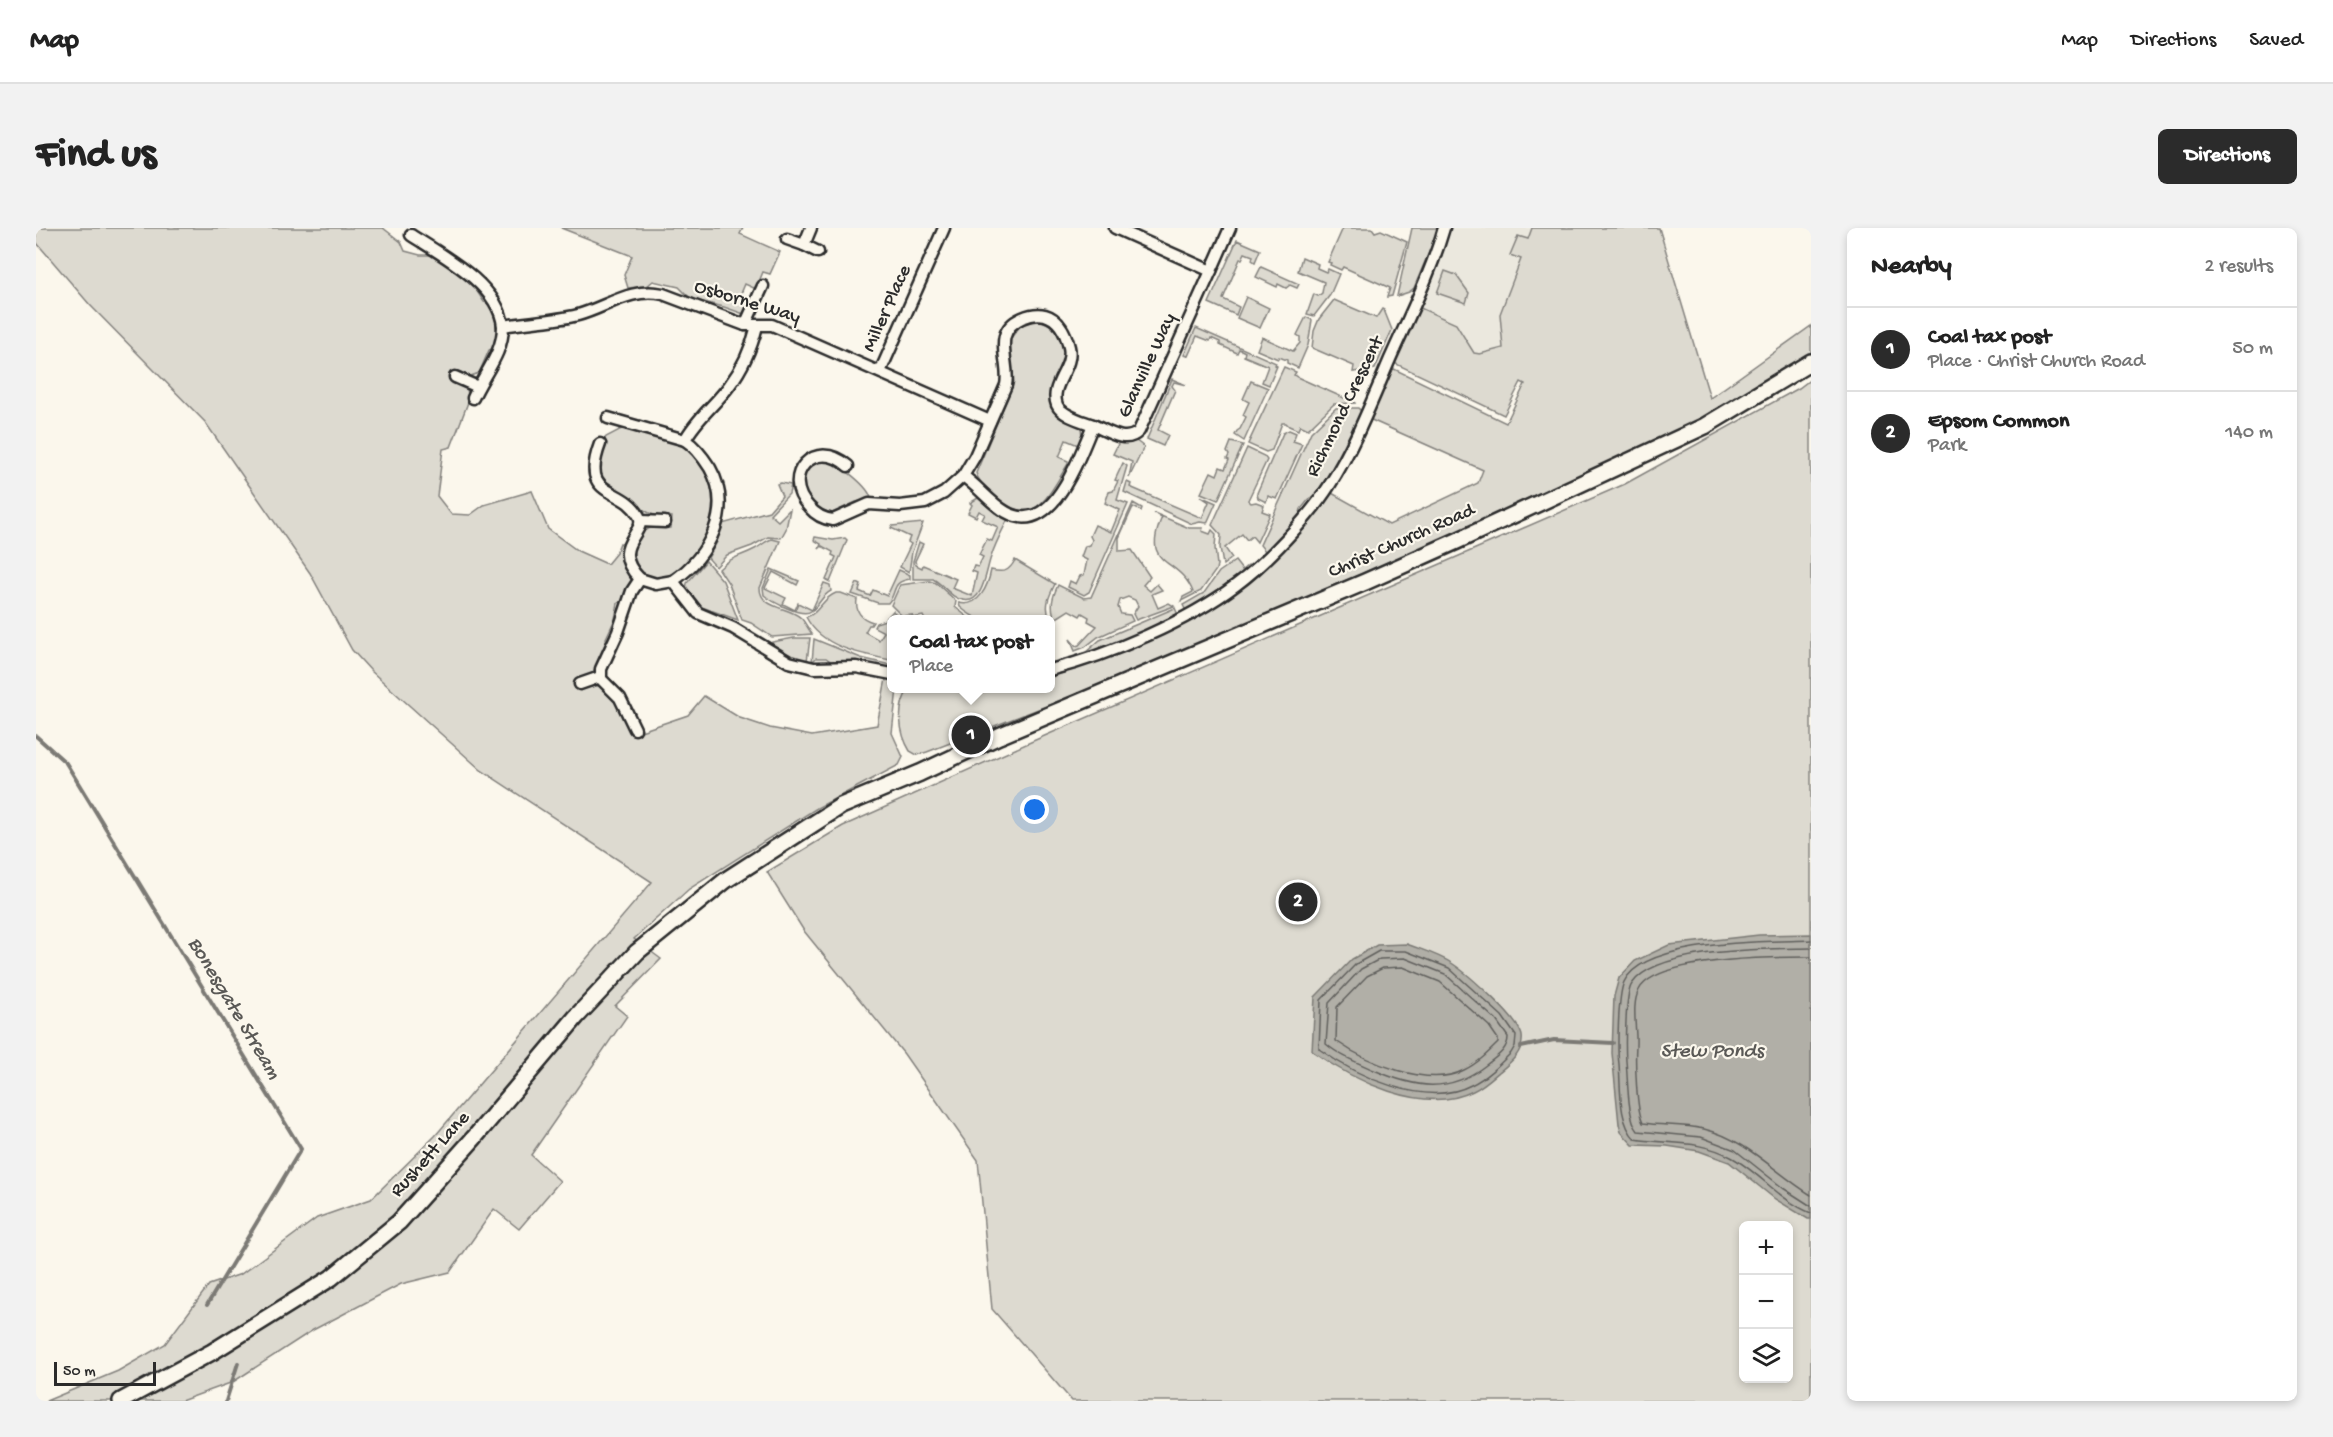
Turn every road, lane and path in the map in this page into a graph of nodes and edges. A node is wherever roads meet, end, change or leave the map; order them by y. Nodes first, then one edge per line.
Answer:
1 (811, 228) edge
2 (944, 228) edge
3 (1115, 228) edge
4 (1230, 228) edge
5 (1444, 228) edge
6 (411, 235) dead end
7 (788, 238) dead end
8 (804, 245) junction
9 (818, 252) dead end
10 (1211, 271) junction
11 (763, 286) dead end
12 (745, 325) junction
13 (503, 326) junction
14 (757, 326) junction
15 (1811, 362) edge
16 (880, 372) junction
17 (455, 376) dead end
18 (478, 387) junction
19 (473, 398) dead end
20 (608, 418) dead end
21 (990, 421) junction
22 (1093, 425) junction
23 (685, 440) junction
24 (600, 444) dead end
25 (848, 466) dead end
26 (963, 476) junction
27 (641, 521) junction
28 (665, 522) dead end
29 (640, 579) junction
30 (673, 581) junction
31 (1055, 669) edge
32 (887, 673) edge
33 (600, 677) junction
34 (580, 684) dead end
35 (635, 729) dead end
36 (726, 880) joint
37 (121, 1401) edge

1 - 8 street
2 - 16 street, Miller Place
3 - 10 street
4 - 10 street, Glanville Way
5 - 31 street, Richmond Crescent
6 - 13 street
7 - 8 street
8 - 9 street
10 - 22 street, Glanville Way
11 - 12 street
12 - 13 street, Osborne Way
12 - 14 street, Osborne Way
13 - 18 street
14 - 16 street, Osborne Way
14 - 23 street
15 - 36 main road, Christ Church Road
16 - 21 street
17 - 18 street
18 - 19 street
20 - 23 street
21 - 22 street, Glanville Way
21 - 26 street, Glanville Way
22 - 26 street, Glanville Way
23 - 30 street
24 - 27 street
25 - 26 street, Glanville Way
27 - 28 street
27 - 29 street
29 - 30 street
29 - 33 street
30 - 32 street
33 - 34 street
33 - 35 street
36 - 37 main road, Rushett Lane

